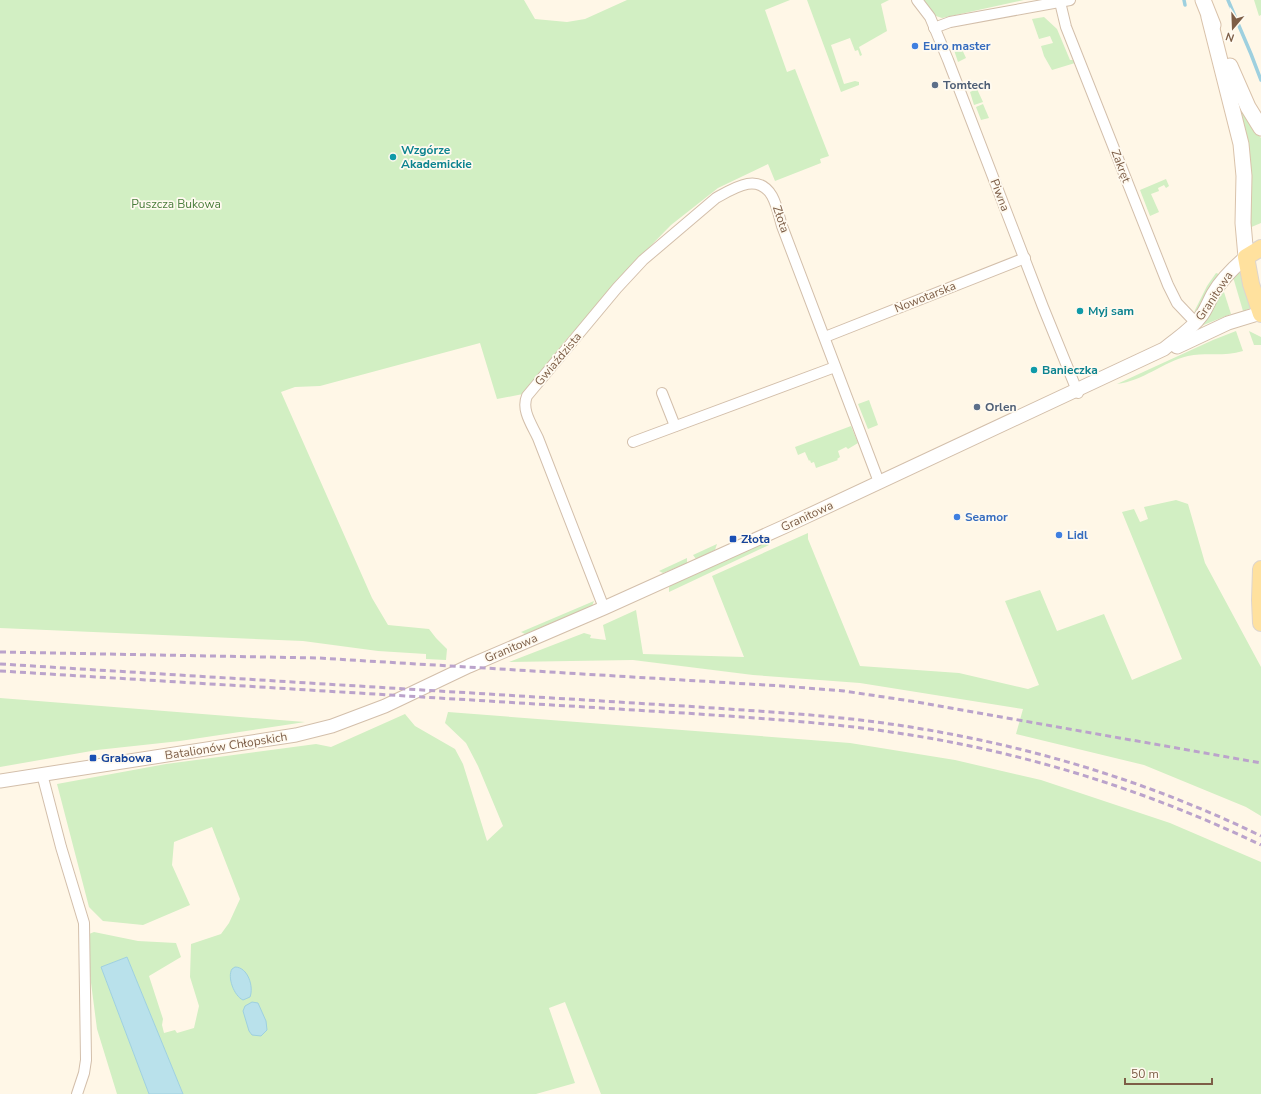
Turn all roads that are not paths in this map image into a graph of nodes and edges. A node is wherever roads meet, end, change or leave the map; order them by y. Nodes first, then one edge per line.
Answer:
1 (917, 0) edge
2 (1070, 0) edge
3 (1203, 0) edge
4 (1060, 2) junction
5 (1209, 17) junction
6 (934, 28) junction
7 (1261, 128) edge
8 (761, 185) joint
9 (1261, 248) edge
10 (1246, 257) junction
11 (1025, 258) junction
12 (1261, 313) edge
13 (1196, 323) junction
14 (825, 337) junction
15 (1164, 349) junction
16 (835, 367) junction
17 (662, 392) dead end
18 (1078, 392) junction
19 (675, 426) junction
20 (633, 442) dead end
21 (879, 482) junction
22 (1261, 569) edge
23 (604, 608) junction
24 (1261, 623) edge
25 (404, 696) joint
26 (42, 774) junction
27 (0, 780) edge
28 (77, 1094) edge

1 - 6 street, Piwna
2 - 4 street
3 - 5 main road
4 - 6 street
4 - 13 street, Zakręt
5 - 7 main road
5 - 10 main road
6 - 11 street, Piwna
8 - 14 street, Złota
8 - 23 street, Gwiaździsta
9 - 10 main road
10 - 12 main road
10 - 13 street, Granitowa
11 - 14 street, Nowotarska
11 - 18 street, Piwna
12 - 15 street, Granitowa
13 - 15 street, Granitowa
14 - 16 street, Złota
15 - 18 street, Granitowa
16 - 19 street
16 - 21 street, Złota
17 - 19 street
18 - 21 street, Granitowa
19 - 20 street
21 - 23 street, Granitowa
22 - 24 main road
23 - 25 street, Granitowa
25 - 26 street, Batalionów Chłopskich
26 - 27 street, Batalionów Chłopskich
26 - 28 street

